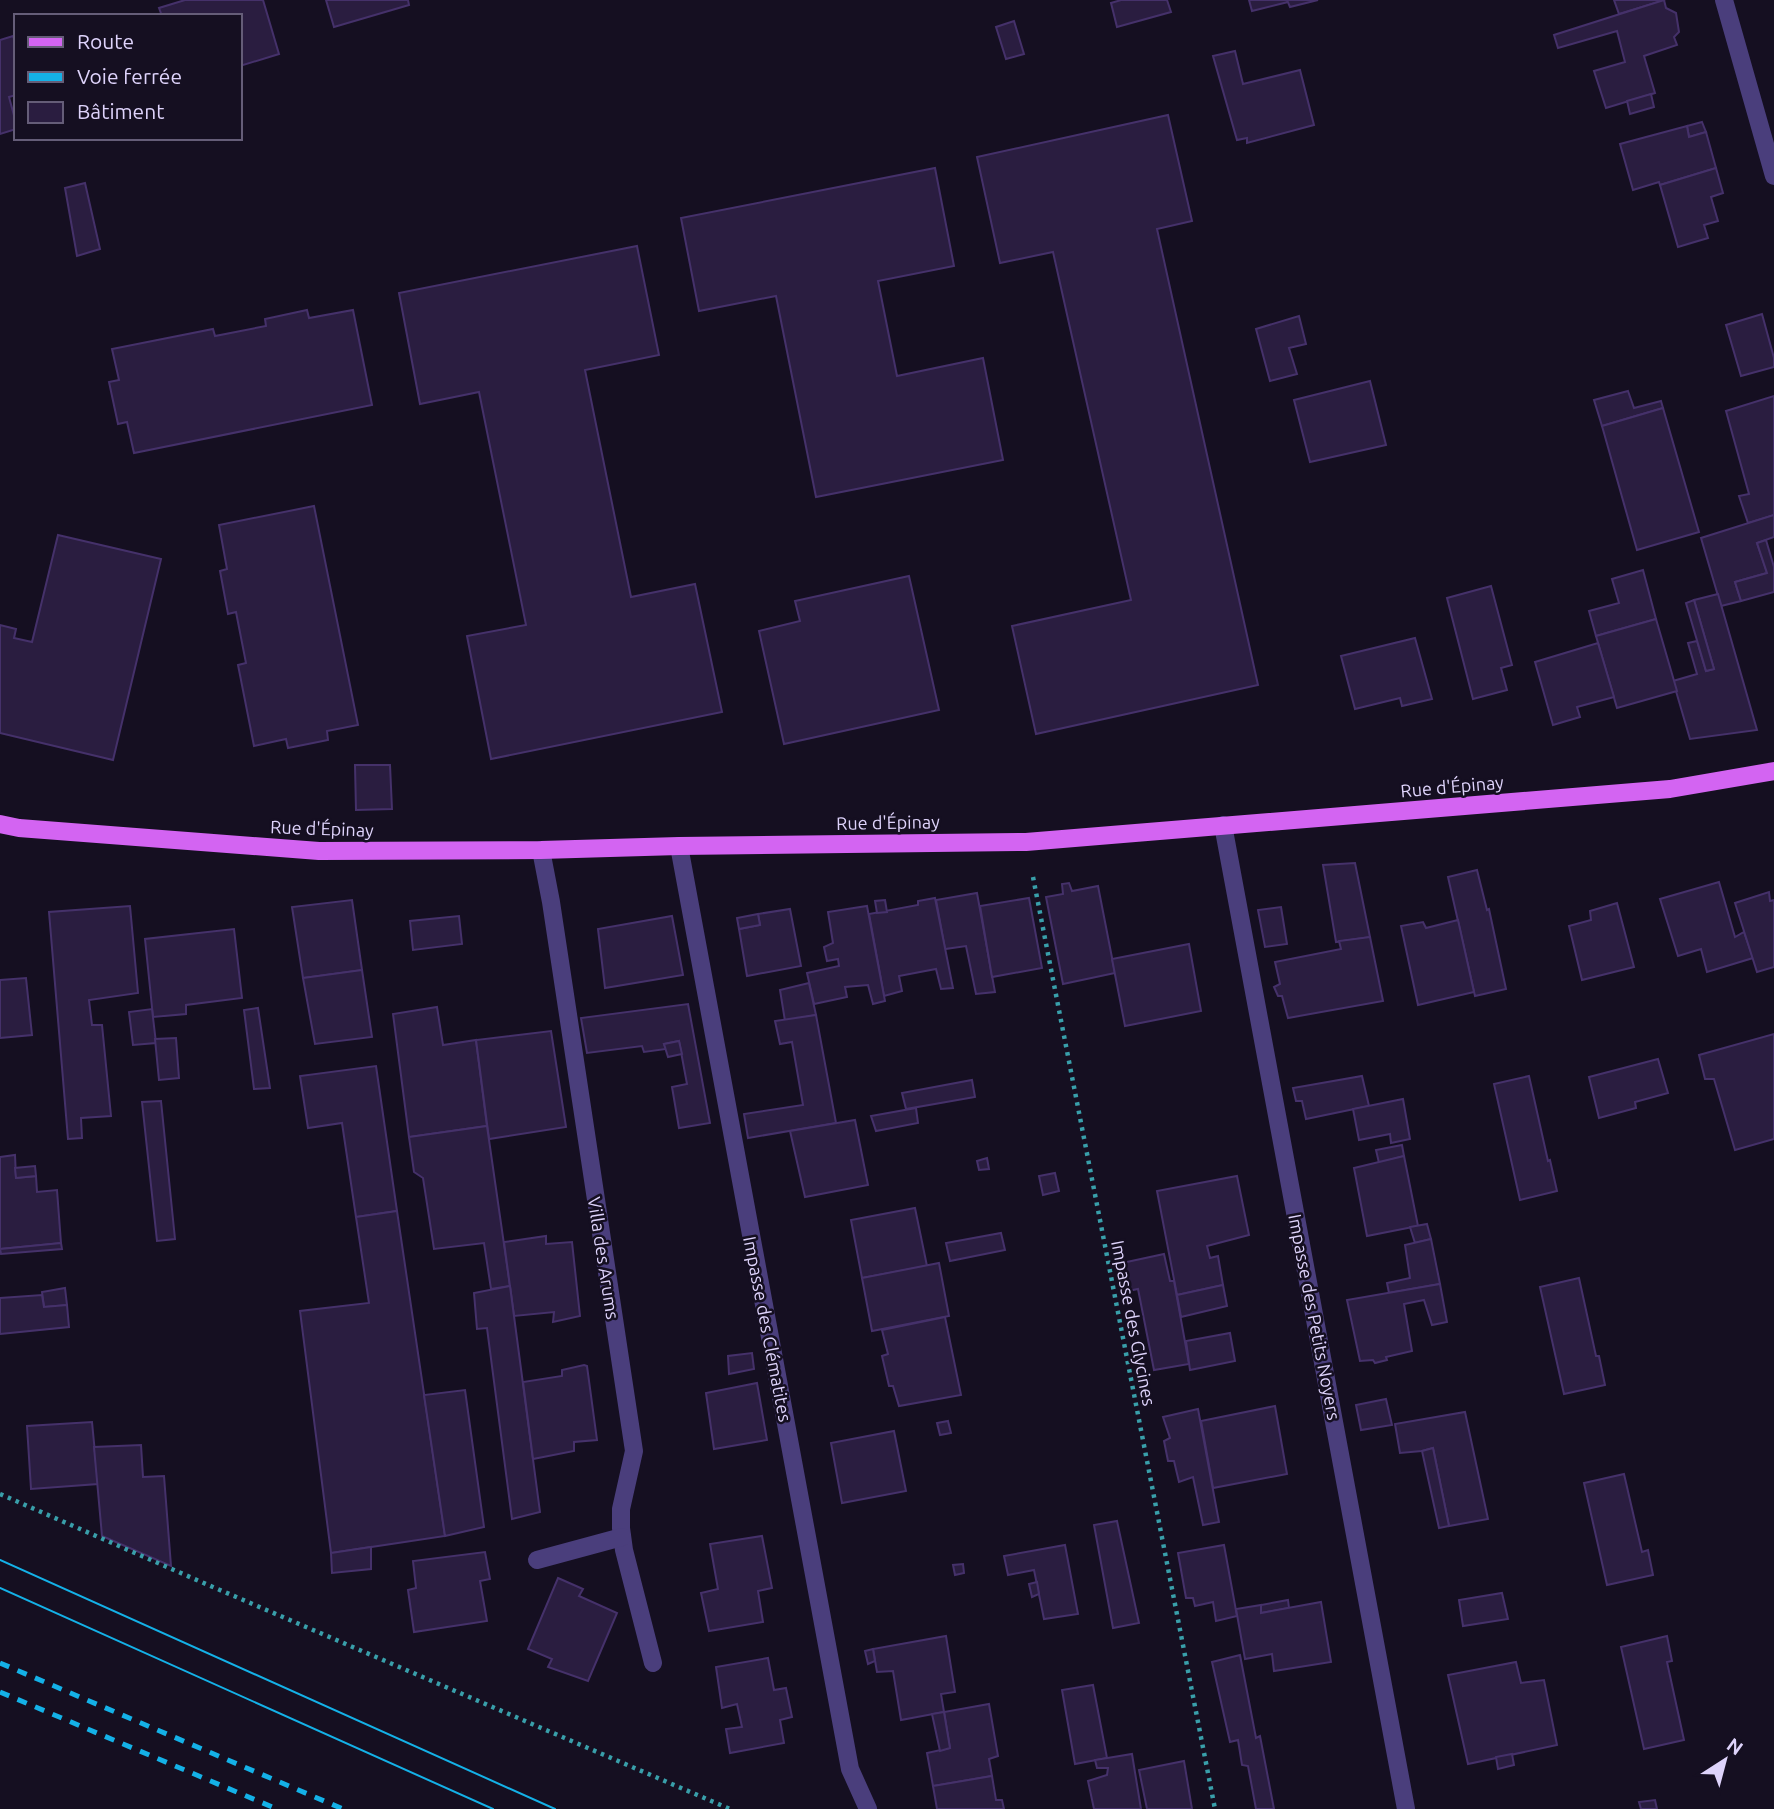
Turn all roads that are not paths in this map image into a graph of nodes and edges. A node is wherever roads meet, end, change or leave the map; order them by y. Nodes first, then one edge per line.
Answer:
1 (1724, 0) edge
2 (1774, 176) edge
3 (1774, 772) edge
4 (0, 824) edge
5 (1223, 825) junction
6 (679, 846) junction
7 (541, 850) junction
8 (622, 1537) junction
9 (537, 1560) dead end
10 (653, 1663) dead end
11 (1401, 1808) edge
12 (869, 1809) edge

1 - 2 street
3 - 5 main road, Rue d'Épinay
4 - 7 main road, Rue d'Épinay
5 - 6 main road, Rue d'Épinay
5 - 11 street, Impasse des Petits Noyers
6 - 7 main road, Rue d'Épinay
6 - 12 street, Impasse des Clématites
7 - 8 street, Villa des Arums
8 - 9 street
8 - 10 street, Villa des Arums

